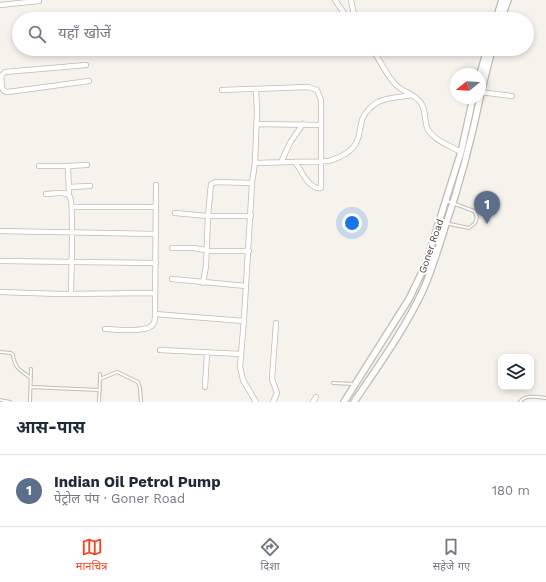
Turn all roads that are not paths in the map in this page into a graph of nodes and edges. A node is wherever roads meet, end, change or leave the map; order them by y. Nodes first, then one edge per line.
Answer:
1 (335, 0) edge
2 (351, 0) edge
3 (502, 0) edge
4 (508, 0) edge
5 (39, 1) edge
6 (0, 6) edge
7 (343, 12) edge
8 (354, 12) edge
9 (498, 12) edge
10 (504, 12) edge
11 (377, 56) edge
12 (485, 56) edge
13 (490, 56) edge
14 (86, 65) dead end
15 (482, 68) edge
16 (486, 72) edge
17 (89, 81) dead end
18 (1, 83) edge
19 (256, 89) junction
20 (222, 90) dead end
21 (412, 95) junction
22 (486, 95) edge
23 (512, 96) dead end
24 (472, 104) edge
25 (478, 104) edge
26 (257, 124) junction
27 (303, 124) junction
28 (320, 124) junction
29 (460, 152) junction
30 (321, 161) junction
31 (281, 162) junction
32 (295, 162) junction
33 (255, 163) junction
34 (87, 165) dead end
35 (39, 166) dead end
36 (68, 166) junction
37 (252, 183) junction
38 (156, 185) dead end
39 (90, 186) dead end
40 (68, 187) junction
41 (46, 194) dead end
42 (69, 195) junction
43 (446, 201) junction
44 (454, 203) junction
45 (72, 207) junction
46 (156, 207) junction
47 (175, 213) dead end
48 (208, 216) junction
49 (251, 216) junction
50 (440, 222) junction
51 (446, 224) junction
52 (0, 231) edge
53 (72, 232) junction
54 (156, 234) junction
55 (172, 248) dead end
56 (207, 250) junction
57 (249, 251) junction
58 (0, 261) edge
59 (71, 263) junction
60 (156, 263) junction
61 (172, 279) dead end
62 (203, 283) junction
63 (246, 286) junction
64 (0, 292) edge
65 (156, 293) junction
66 (71, 294) junction
67 (155, 314) junction
68 (244, 321) junction
69 (276, 322) dead end
70 (393, 324) junction
71 (105, 329) dead end
72 (402, 330) junction
73 (160, 350) dead end
74 (0, 352) edge
75 (207, 352) junction
76 (241, 354) junction
77 (31, 369) dead end
78 (100, 374) dead end
79 (31, 378) junction
80 (100, 379) junction
81 (333, 384) dead end
82 (355, 384) junction
83 (30, 387) junction
84 (205, 387) dead end
85 (100, 390) junction
86 (546, 398) edge
87 (0, 400) edge
88 (10, 402) edge
89 (30, 402) edge
90 (99, 402) edge
91 (141, 402) edge
92 (256, 402) edge
93 (273, 402) edge
94 (344, 402) edge
95 (354, 402) edge
96 (520, 402) edge

1 - 7 street
2 - 8 street
3 - 9 street
4 - 10 street
5 - 6 street
11 - 21 street
12 - 15 street
13 - 16 street, Goner Road
14 - 18 street
17 - 18 street
19 - 20 street
19 - 26 street
19 - 28 street
21 - 29 street
21 - 30 street
22 - 23 street
24 - 29 street, Goner Road
25 - 44 street, Goner Road
26 - 27 street
26 - 33 street
27 - 28 street
27 - 31 street
28 - 30 street
29 - 43 street, Goner Road
30 - 32 street
30 - 32 street
31 - 32 street
31 - 33 street
33 - 37 street
34 - 36 street
35 - 36 street
36 - 40 street
37 - 48 street
37 - 49 street
38 - 46 street
39 - 40 street
40 - 42 street
41 - 42 street
42 - 45 street
43 - 44 lane
43 - 50 street, Goner Road
44 - 51 street, Goner Road
44 - 51 lane
45 - 46 street
45 - 53 street
46 - 54 street
47 - 48 street
48 - 49 street
48 - 56 street
49 - 57 street
50 - 51 lane
50 - 70 street, Goner Road
51 - 72 street, Goner Road
52 - 53 street
53 - 54 street
53 - 59 street
54 - 60 street
55 - 56 street
56 - 57 street
56 - 62 street
57 - 63 street
58 - 59 street
59 - 60 street
59 - 66 street
60 - 65 street
61 - 62 street
62 - 63 street
63 - 68 street
64 - 66 street
65 - 66 street
65 - 67 street
67 - 68 street
67 - 71 street
68 - 76 street
69 - 93 street
70 - 72 street
70 - 82 street, Goner Road
72 - 95 street, Goner Road
73 - 75 street
74 - 79 lane
75 - 76 street
75 - 84 street
76 - 92 street
77 - 79 lane
78 - 80 lane
79 - 83 lane
80 - 85 lane
80 - 91 lane
81 - 82 lane
82 - 94 street, Goner Road
83 - 85 lane
83 - 89 lane
85 - 90 lane
86 - 96 lane
87 - 88 lane

